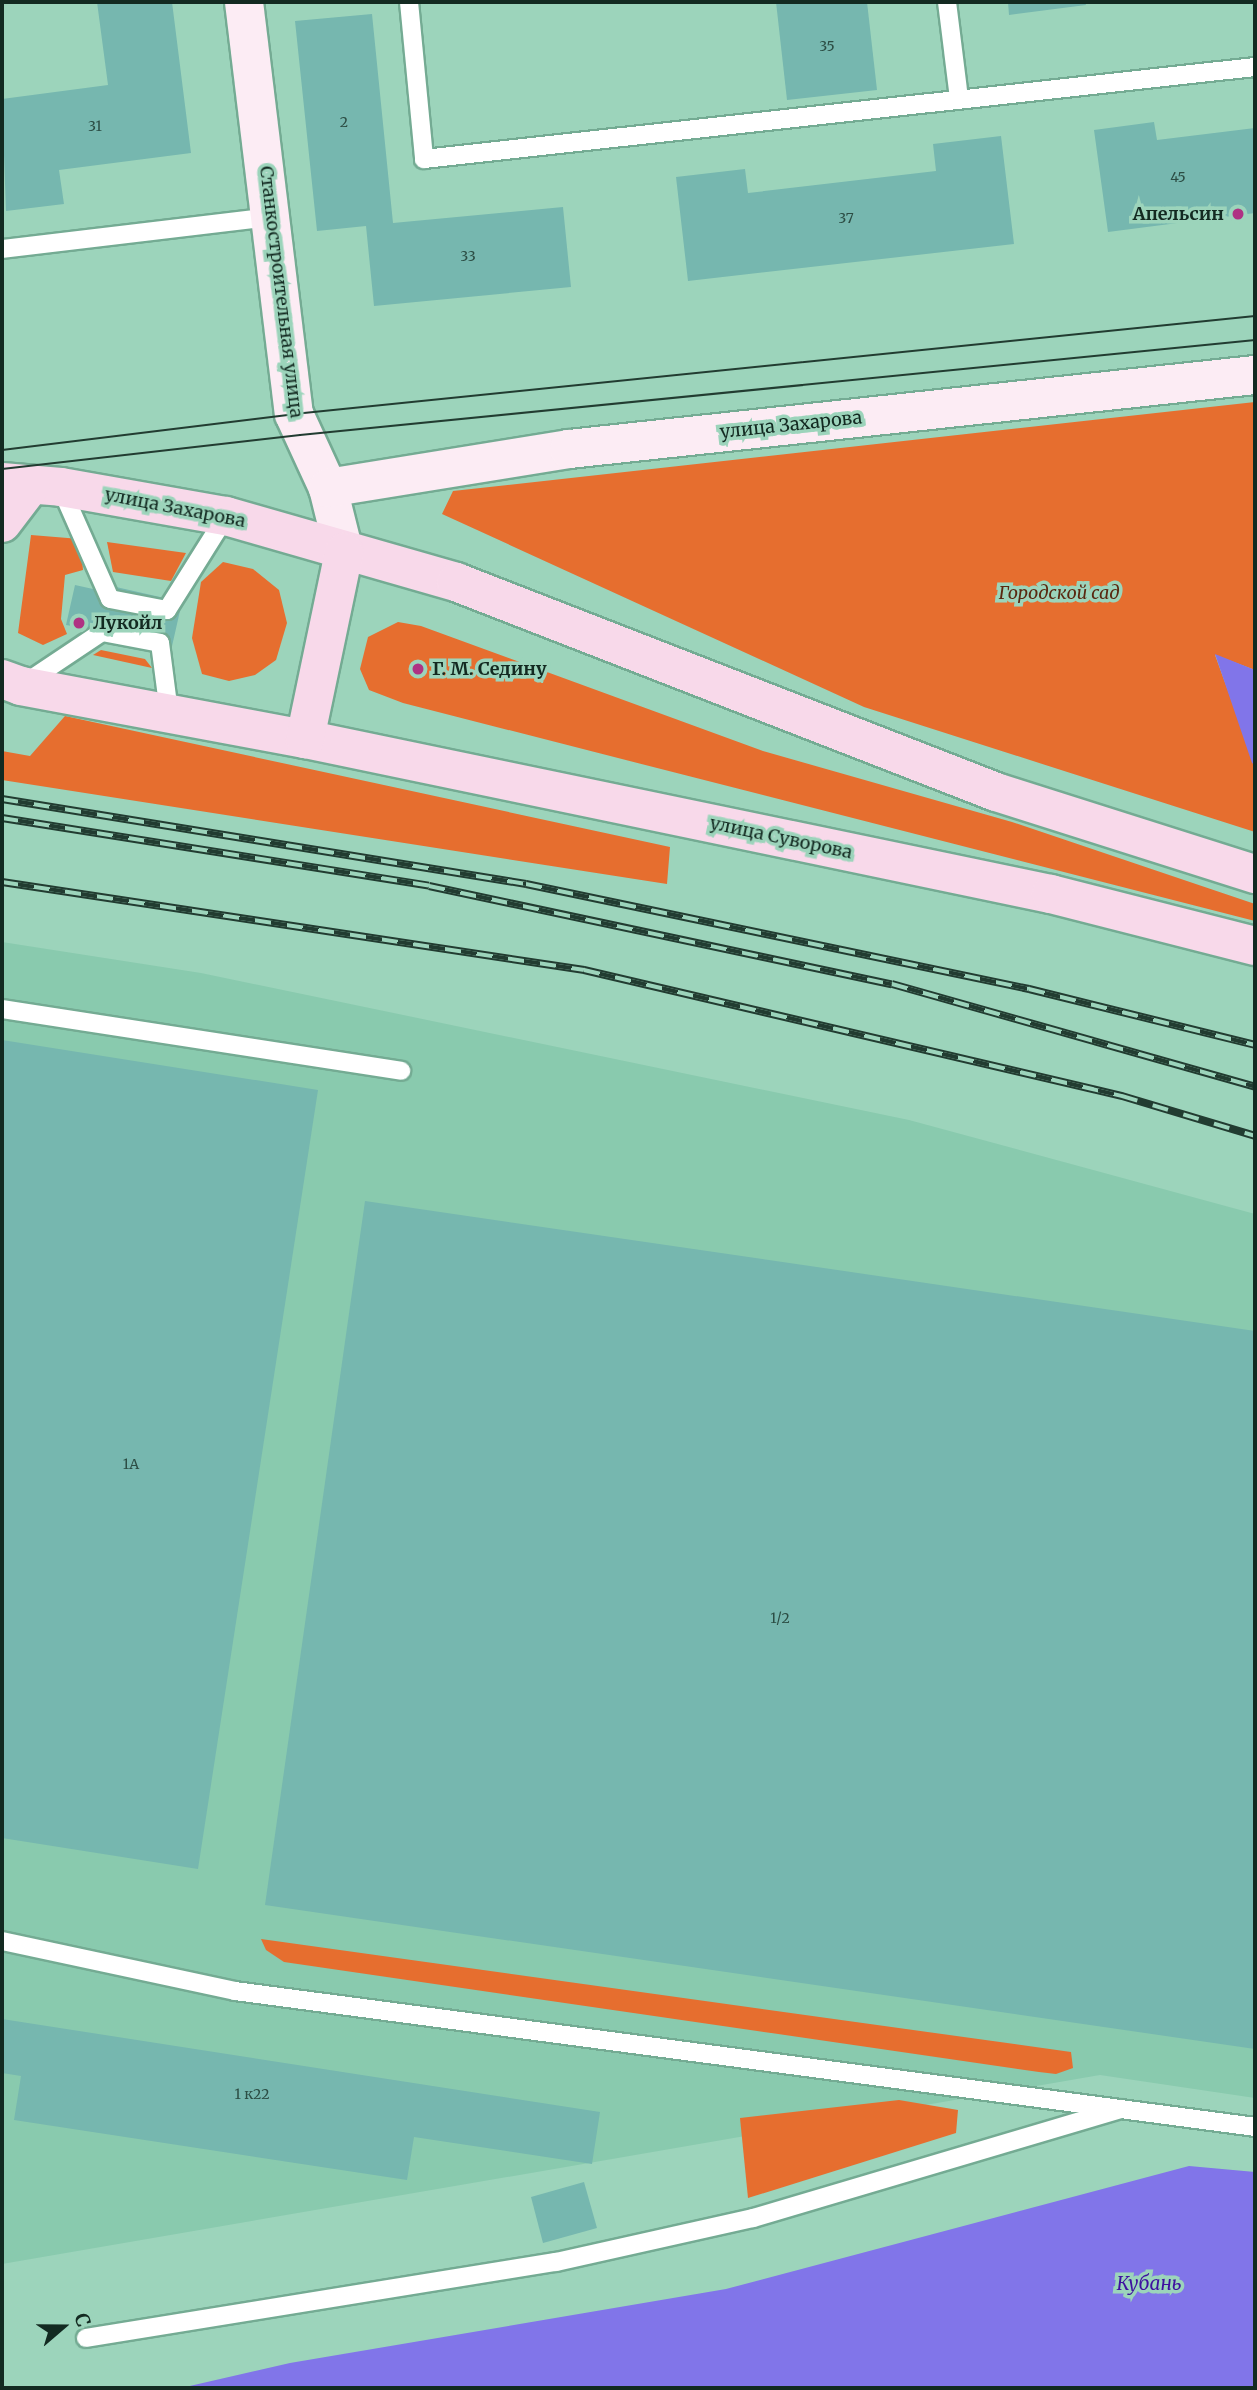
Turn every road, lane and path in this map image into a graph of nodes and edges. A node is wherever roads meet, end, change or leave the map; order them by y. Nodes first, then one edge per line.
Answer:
1 (244, 2) edge
2 (409, 2) edge
3 (947, 2) edge
4 (1255, 67) edge
5 (959, 99) junction
6 (271, 218) junction
7 (2, 249) edge
8 (1255, 375) edge
9 (31, 485) edge
10 (328, 488) junction
11 (226, 516) junction
12 (2, 523) edge
13 (344, 552) junction
14 (11, 682) edge
15 (170, 712) junction
16 (305, 739) junction
17 (1255, 874) edge
18 (1255, 947) edge
19 (2, 1009) edge
20 (401, 1071) dead end
21 (2, 1941) edge
22 (1126, 2107) junction
23 (1255, 2127) edge
24 (86, 2338) dead end

1 - 6 street, Станкостроительная улица
2 - 5 lane
3 - 5 lane
4 - 5 lane
6 - 7 lane
6 - 10 street, Станкостроительная улица
8 - 10 street, улица Захарова
9 - 11 main road, улица Захарова
9 - 11 lane
9 - 12 main road
10 - 13 street, Станкостроительная улица
11 - 13 main road, улица Захарова
13 - 16 main road, Станкостроительная улица
13 - 17 main road
14 - 15 main road
14 - 15 lane
15 - 16 main road
16 - 18 main road, улица Суворова
19 - 20 lane
21 - 22 lane
22 - 23 lane
22 - 24 lane

